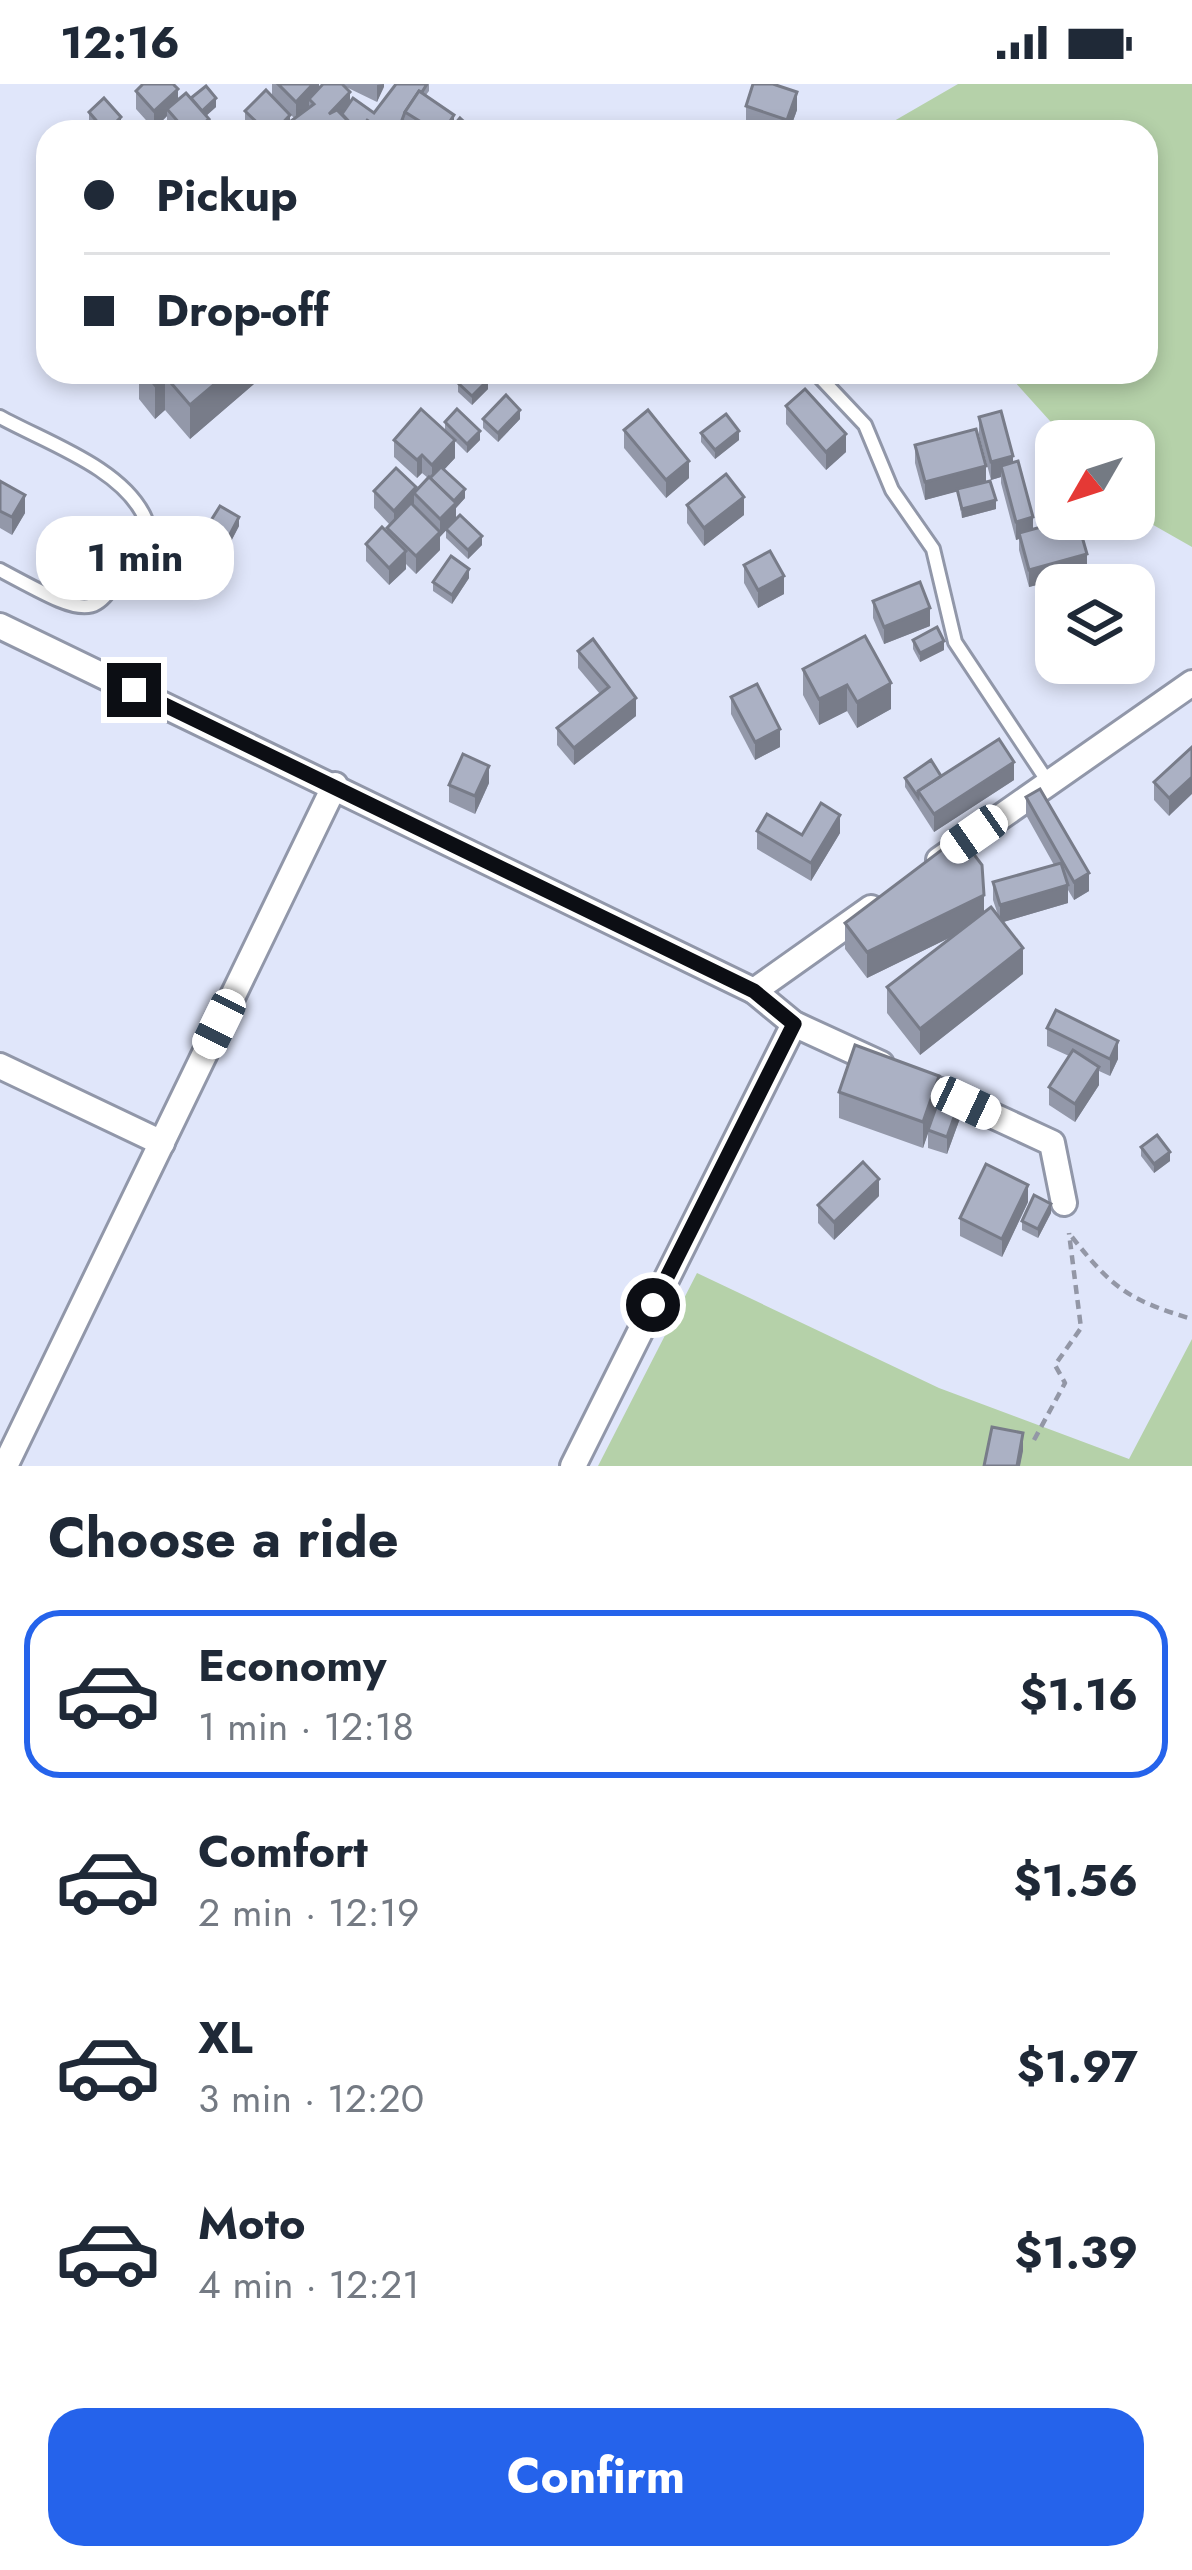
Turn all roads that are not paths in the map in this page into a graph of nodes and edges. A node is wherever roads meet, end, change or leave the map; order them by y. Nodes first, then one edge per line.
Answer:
1 (826, 384) edge
2 (0, 417) edge
3 (0, 570) edge
4 (0, 626) edge
5 (1192, 683) edge
6 (1048, 782) junction
7 (335, 785) junction
8 (754, 991) junction
9 (794, 1024) junction
10 (0, 1066) edge
11 (161, 1144) junction
12 (1064, 1203) road end
13 (5, 1466) edge
14 (573, 1466) edge

1 - 6 lane
2 - 3 lane
4 - 7 street
5 - 6 street
6 - 8 street
7 - 8 street
7 - 11 street
8 - 9 street
9 - 12 street
9 - 14 street
10 - 11 street
11 - 13 street

